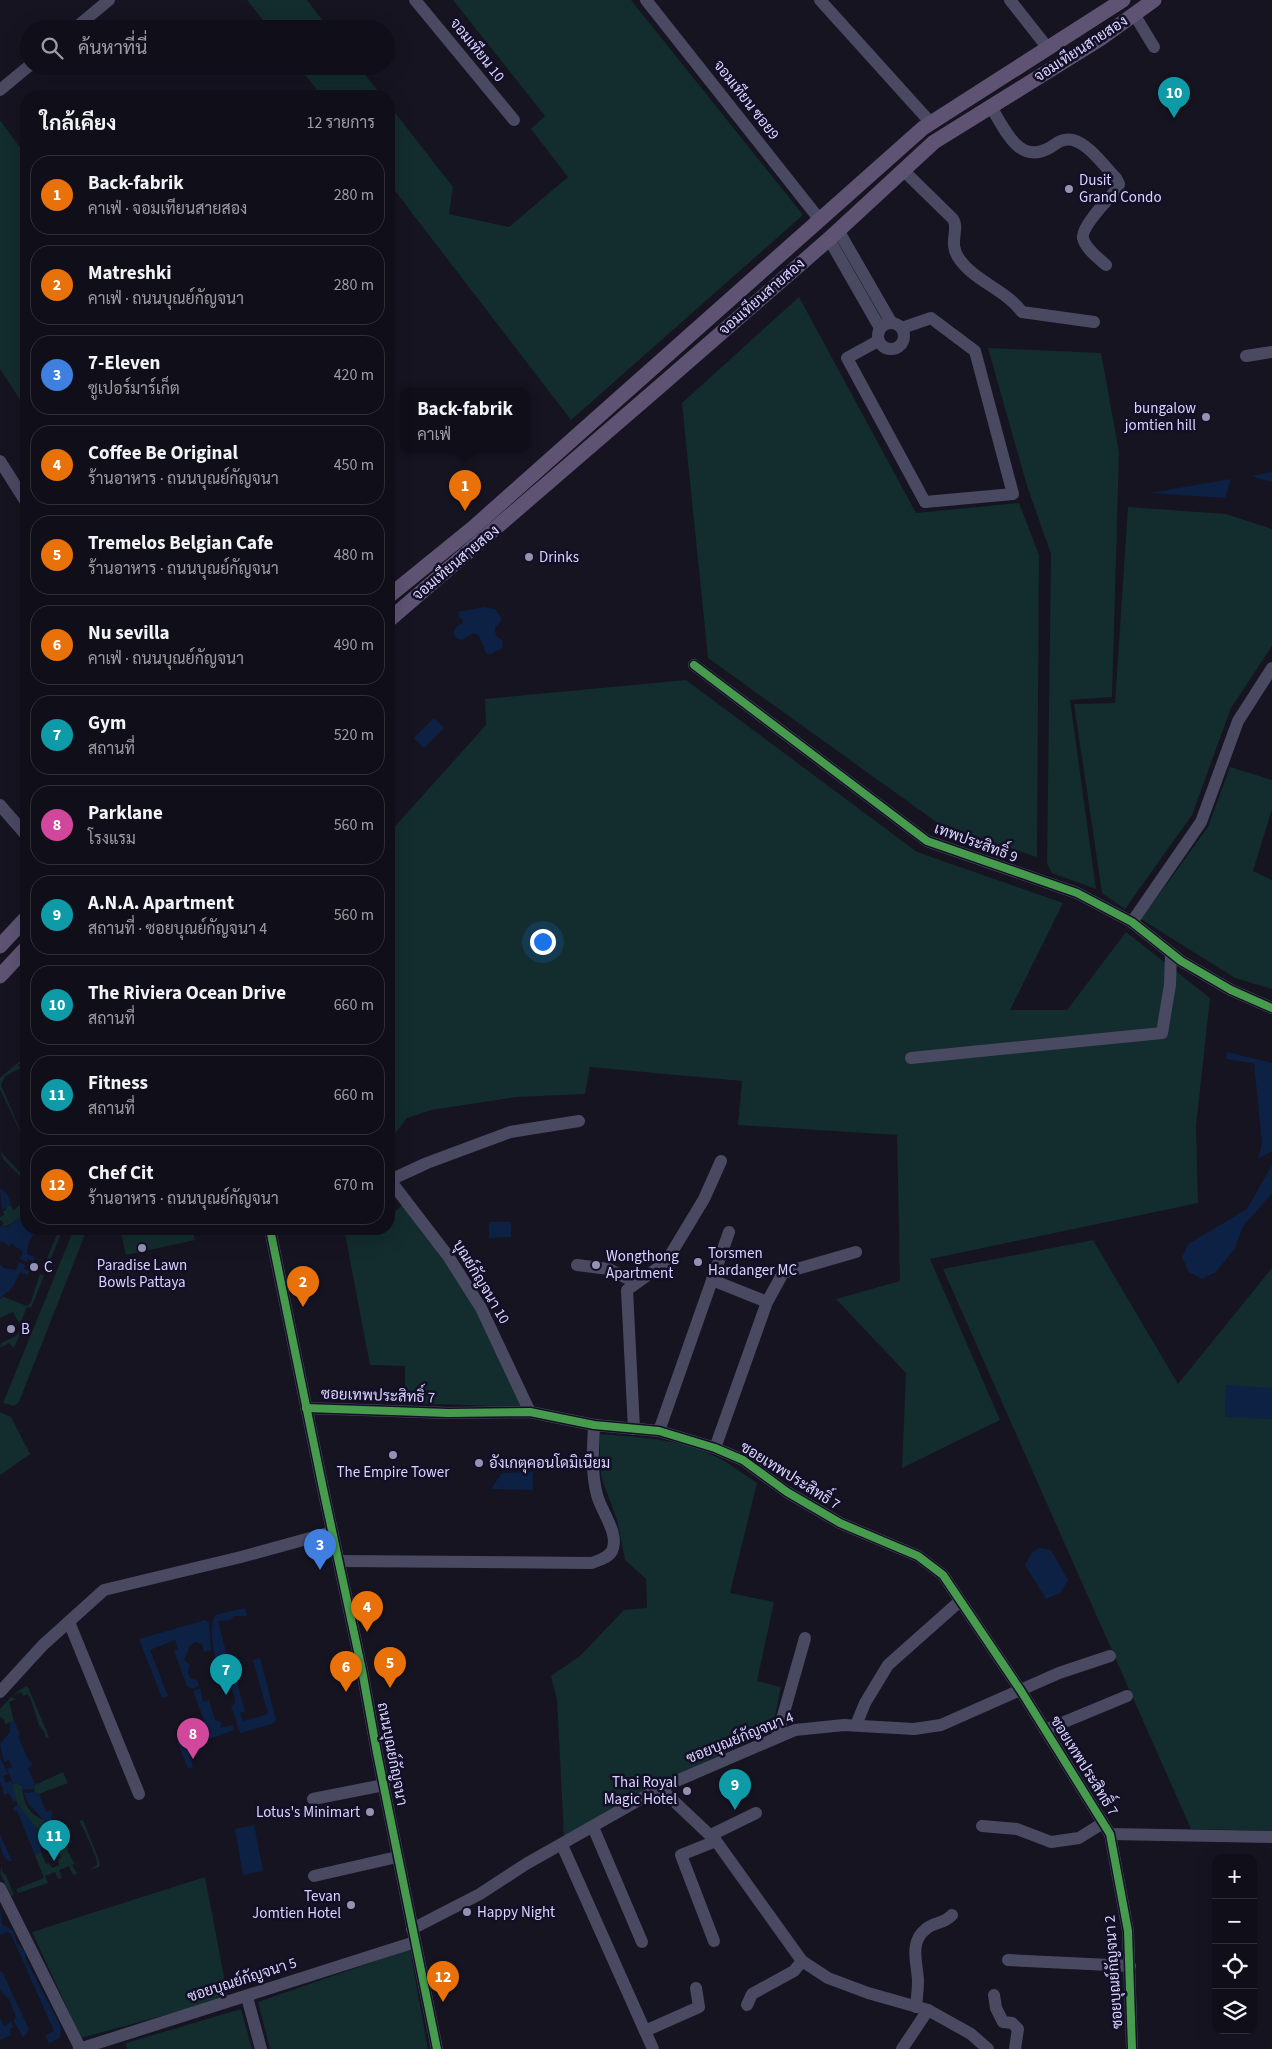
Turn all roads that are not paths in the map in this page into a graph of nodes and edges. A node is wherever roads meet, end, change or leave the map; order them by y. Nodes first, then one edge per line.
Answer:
1 (109, 0) edge
2 (415, 0) edge
3 (646, 0) edge
4 (820, 0) edge
5 (1010, 0) edge
6 (1124, 0) edge
7 (1154, 0) edge
8 (1134, 14) junction
9 (85, 20) edge
10 (1047, 47) junction
11 (1154, 47) dead end
12 (20, 73) edge
13 (0, 90) edge
14 (990, 107) junction
15 (514, 120) dead end
16 (931, 123) junction
17 (903, 170) junction
18 (820, 220) junction
19 (834, 234) junction
20 (1106, 265) dead end
21 (1094, 322) dead end
22 (888, 330) junction
23 (1272, 352) edge
24 (1246, 356) dead end
25 (0, 461) edge
26 (20, 493) edge
27 (474, 527) junction
28 (484, 539) junction
29 (395, 591) edge
30 (395, 615) edge
31 (694, 665) dead end
32 (1272, 668) edge
33 (0, 805) edge
34 (20, 828) edge
35 (1132, 922) junction
36 (20, 924) edge
37 (0, 946) edge
38 (1170, 953) junction
39 (20, 954) edge
40 (0, 976) edge
41 (1272, 1008) edge
42 (911, 1058) dead end
43 (579, 1121) dead end
44 (721, 1161) dead end
45 (395, 1176) edge
46 (395, 1187) edge
47 (729, 1232) dead end
48 (271, 1235) edge
49 (856, 1252) dead end
50 (578, 1265) dead end
51 (712, 1280) junction
52 (636, 1283) junction
53 (767, 1302) junction
54 (306, 1408) junction
55 (530, 1412) junction
56 (594, 1425) junction
57 (634, 1429) junction
58 (659, 1431) junction
59 (715, 1448) junction
60 (332, 1532) junction
61 (340, 1561) junction
62 (960, 1601) junction
63 (69, 1622) junction
64 (805, 1638) dead end
65 (1110, 1656) dead end
66 (1021, 1691) junction
67 (0, 1692) edge
68 (1127, 1696) dead end
69 (856, 1725) junction
70 (1045, 1730) junction
71 (777, 1737) junction
72 (384, 1785) junction
73 (660, 1788) junction
74 (139, 1794) dead end
75 (313, 1799) dead end
76 (756, 1813) dead end
77 (982, 1826) dead end
78 (593, 1827) junction
79 (1106, 1828) junction
80 (1272, 1837) edge
81 (714, 1838) junction
82 (562, 1845) junction
83 (397, 1857) junction
84 (314, 1876) dead end
85 (0, 1888) edge
86 (952, 1915) dead end
87 (412, 1929) junction
88 (714, 1941) dead end
89 (415, 1942) junction
90 (642, 1942) dead end
91 (1008, 1960) dead end
92 (802, 1961) junction
93 (1130, 1966) junction
94 (696, 1988) dead end
95 (994, 1995) dead end
96 (247, 1997) junction
97 (747, 2005) dead end
98 (922, 2009) junction
99 (645, 2031) junction
100 (80, 2048) edge
101 (261, 2049) edge
102 (437, 2049) edge
103 (653, 2049) edge
104 (902, 2049) edge
105 (988, 2049) edge
106 (1015, 2049) edge
107 (1132, 2049) edge

1 - 9 street
2 - 15 street, จอมเทียน 10
3 - 18 street, จอมเทียน ซอย9
4 - 16 street
5 - 10 street
6 - 10 main road, จอมเทียนสายสอง
7 - 8 main road, จอมเทียนสายสอง
8 - 11 street
8 - 14 main road, จอมเทียนสายสอง
10 - 16 main road, จอมเทียนสายสอง
12 - 13 street
14 - 17 main road, จอมเทียนสายสอง
14 - 20 street
16 - 18 main road, จอมเทียนสายสอง
17 - 19 main road, จอมเทียนสายสอง
17 - 21 street
18 - 27 main road, จอมเทียนสายสอง
19 - 22 street
19 - 28 main road, จอมเทียนสายสอง
22 - 22 street
23 - 24 street
25 - 26 street
27 - 28 street
27 - 29 main road, จอมเทียนสายสอง
28 - 30 main road, จอมเทียนสายสอง
31 - 35 street, เทพประสิทธิ์ 9
32 - 35 street
33 - 34 street
35 - 38 street, เทพประสิทธิ์ 9
36 - 37 main road
38 - 41 street, เทพประสิทธิ์ 9
38 - 42 street
39 - 40 main road
43 - 45 street
44 - 52 street
46 - 55 street, บุณย์กัญจนา 10
47 - 51 street
48 - 54 street, ถนนบุณย์กัญจนา
49 - 53 street
50 - 52 street
51 - 53 street
51 - 58 street
52 - 57 street
53 - 59 street
54 - 55 street, ซอยเทพประสิทธิ์ 7
54 - 60 street, ถนนบุณย์กัญจนา
55 - 56 street, ซอยเทพประสิทธิ์ 7
56 - 57 street, ซอยเทพประสิทธิ์ 7
56 - 61 street
57 - 58 street, ซอยเทพประสิทธิ์ 7
58 - 59 street, ซอยเทพประสิทธิ์ 7
59 - 62 street, ซอยเทพประสิทธิ์ 7
60 - 61 street, ถนนบุณย์กัญจนา
60 - 63 street
61 - 72 street, ถนนบุณย์กัญจนา
62 - 66 street, ซอยเทพประสิทธิ์ 7
62 - 69 street
63 - 67 street
63 - 74 street
64 - 71 street
65 - 66 street, ซอยบุณย์กัญจนา 4
66 - 69 street, ซอยบุณย์กัญจนา 4
66 - 70 street, ซอยเทพประสิทธิ์ 7
68 - 70 street
69 - 71 street, ซอยบุณย์กัญจนา 4
70 - 79 street, ซอยเทพประสิทธิ์ 7
71 - 73 street, ซอยบุณย์กัญจนา 4
72 - 75 street
72 - 83 street, ถนนบุณย์กัญจนา
73 - 78 street, ซอยบุณย์กัญจนา 4
73 - 81 street
76 - 81 street
77 - 79 street
78 - 82 street, ซอยบุณย์กัญจนา 4
78 - 90 street
79 - 80 street, ซอยเทพประสิทธิ์ 7
79 - 93 street, ซอยบุณย์กัญจนา 2
81 - 88 street
81 - 92 street
82 - 87 street, ซอยบุณย์กัญจนา 4
82 - 99 street
83 - 84 street
83 - 87 street, ถนนบุณย์กัญจนา
85 - 100 street
86 - 98 street
87 - 89 street, ถนนบุณย์กัญจนา
89 - 96 street, ซอยบุณย์กัญจนา 5
89 - 102 street, ถนนบุณย์กัญจนา
91 - 93 street
92 - 97 street
92 - 98 street
93 - 107 street, ซอยบุณย์กัญจนา 2
94 - 99 street
95 - 106 street
96 - 100 street, ซอยบุณย์กัญจนา 5
96 - 101 street
98 - 104 street
98 - 105 street
99 - 103 street

